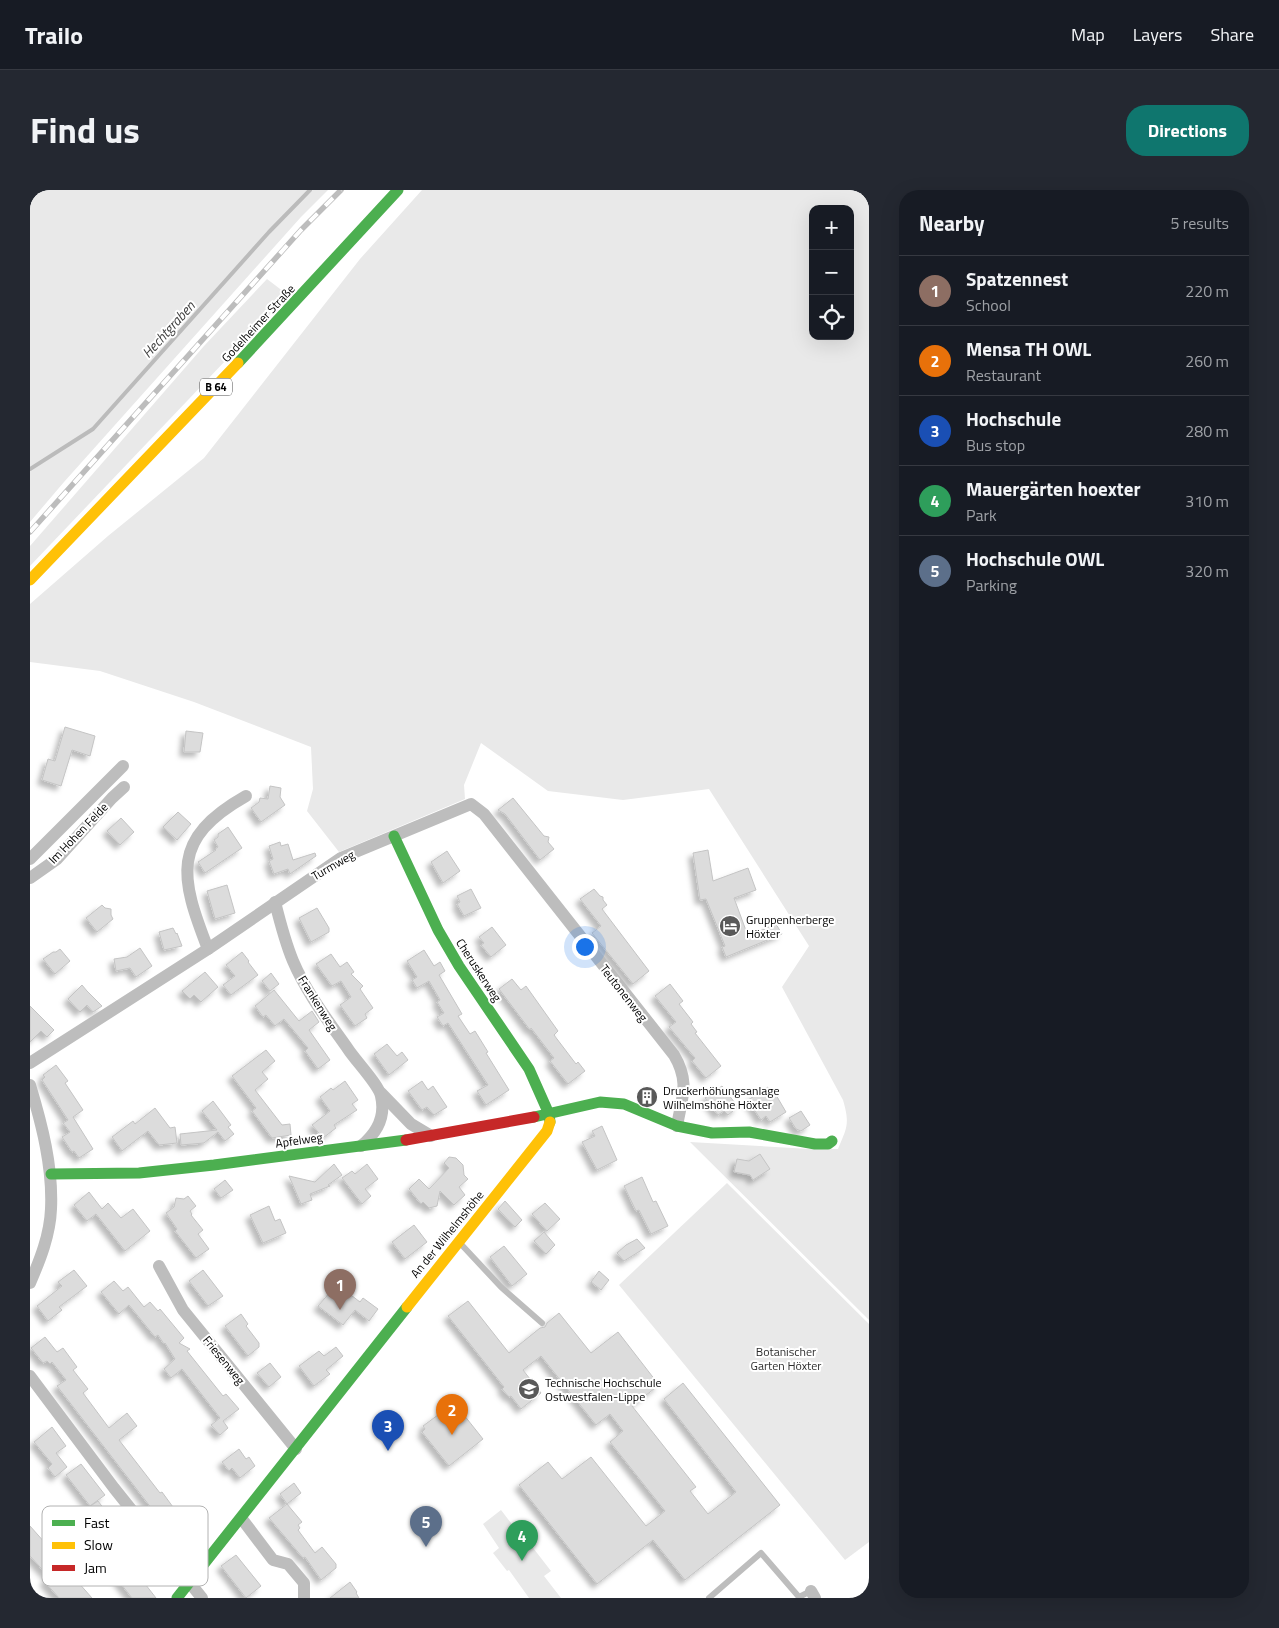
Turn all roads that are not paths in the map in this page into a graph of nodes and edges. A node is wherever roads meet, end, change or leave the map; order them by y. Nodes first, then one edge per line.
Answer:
1 (398, 190) edge
2 (30, 580) edge
3 (123, 766) dead end
4 (124, 786) dead end
5 (246, 796) dead end
6 (471, 804) joint
7 (394, 836) junction
8 (30, 859) edge
9 (30, 878) edge
10 (275, 902) junction
11 (208, 949) junction
12 (30, 1063) edge
13 (30, 1085) edge
14 (381, 1094) junction
15 (549, 1114) junction
16 (677, 1126) junction
17 (431, 1136) junction
18 (832, 1140) dead end
19 (361, 1146) junction
20 (50, 1174) junction
21 (458, 1241) junction
22 (159, 1266) dead end
23 (30, 1283) edge
24 (542, 1323) dead end
25 (30, 1376) edge
26 (296, 1449) junction
27 (128, 1506) edge
28 (242, 1519) junction
29 (208, 1560) edge
30 (187, 1586) edge
31 (192, 1586) edge
32 (813, 1595) edge
33 (177, 1598) edge
34 (202, 1598) edge
35 (304, 1598) edge
36 (709, 1598) edge

1 - 2 street, Godelheimer Straße / B 64
3 - 8 street, Im Hohen Felde
4 - 9 street, Im Hohen Felde
5 - 11 street
6 - 7 street, Turmweg
6 - 16 street, Teutonenweg
7 - 10 street, Turmweg
7 - 15 street, Cheruskerweg
10 - 11 street, Turmweg
10 - 14 street, Frankenweg
11 - 12 street, Turmweg
13 - 20 street
14 - 17 street, Frankenweg
14 - 19 street
15 - 16 street
15 - 17 street, Apfelweg
15 - 21 street, An der Wilhelmshöhe
16 - 18 street
17 - 19 street, Apfelweg
19 - 20 street, Apfelweg
20 - 23 street
21 - 24 lane
21 - 26 street, An der Wilhelmshöhe
22 - 26 street, Friesenweg
25 - 27 street
26 - 28 street, An der Wilhelmshöhe
28 - 29 street, An der Wilhelmshöhe
28 - 35 street
30 - 33 street, An der Wilhelmshöhe
31 - 34 street
32 - 36 lane

